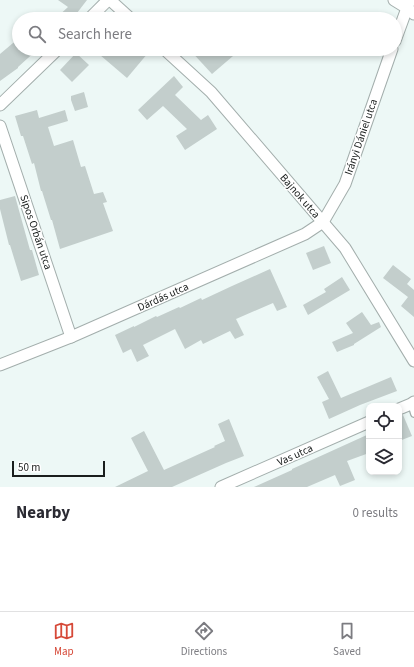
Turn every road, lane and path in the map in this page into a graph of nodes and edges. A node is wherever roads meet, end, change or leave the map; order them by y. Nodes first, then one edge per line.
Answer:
1 (109, 0) edge
2 (394, 0) edge
3 (410, 7) edge
4 (96, 12) edge
5 (123, 12) edge
6 (402, 25) edge
7 (51, 56) edge
8 (172, 56) edge
9 (390, 56) edge
10 (0, 105) edge
11 (0, 126) edge
12 (323, 222) junction
13 (71, 337) junction
14 (414, 361) edge
15 (0, 365) edge
16 (413, 407) edge
17 (402, 409) edge
18 (366, 423) edge
19 (221, 487) edge

1 - 4 street
1 - 5 street
2 - 3 street
3 - 6 street
7 - 10 street
8 - 12 street, Bajnok utca
9 - 12 street, Irányi Dániel utca
11 - 13 street, Sipos Orbán utca
12 - 13 street, Dárdás utca
12 - 14 street, Bajnok utca
13 - 15 street, Dárdás utca
16 - 17 street
18 - 19 street, Vas utca

